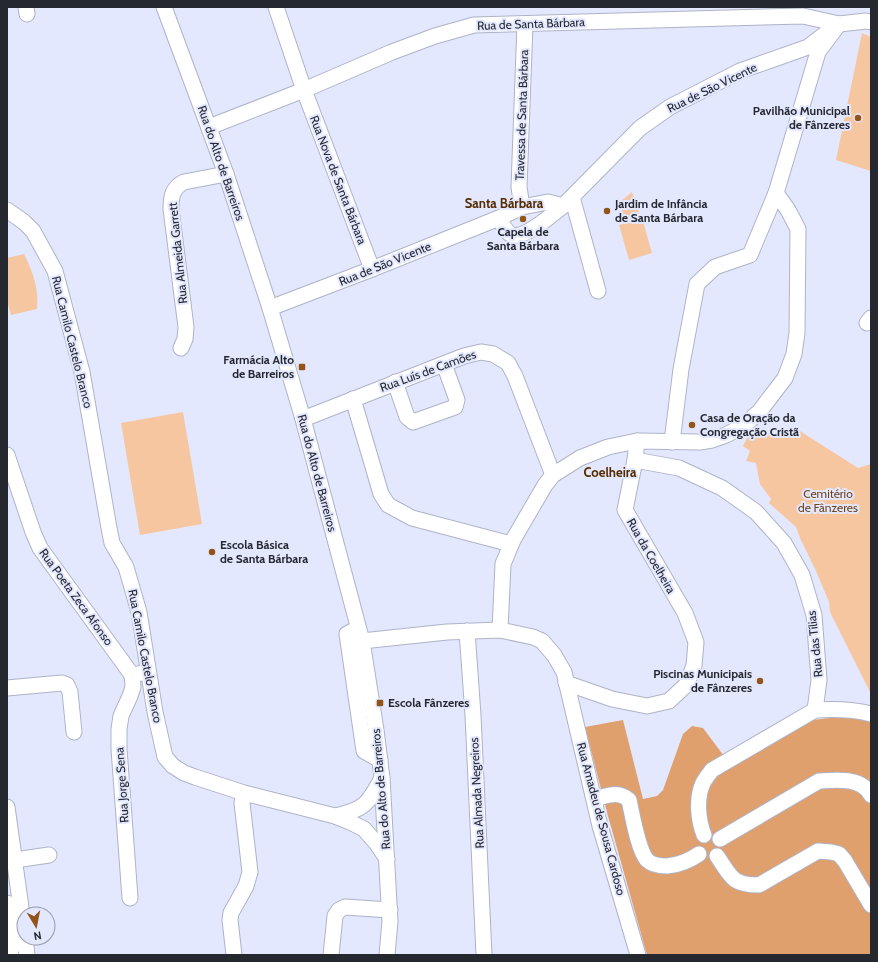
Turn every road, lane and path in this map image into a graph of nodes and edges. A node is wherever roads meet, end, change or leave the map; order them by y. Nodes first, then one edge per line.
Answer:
1 (164, 7) edge
2 (276, 7) edge
3 (800, 11) edge
4 (871, 22) edge
5 (525, 24) junction
6 (839, 24) junction
7 (304, 90) junction
8 (209, 127) junction
9 (226, 174) junction
10 (776, 193) junction
11 (568, 201) junction
12 (522, 207) junction
13 (7, 210) edge
14 (499, 218) junction
15 (372, 269) junction
16 (598, 291) dead end
17 (270, 308) junction
18 (180, 348) dead end
19 (444, 364) junction
20 (395, 382) junction
21 (353, 399) junction
22 (303, 419) junction
23 (637, 441) junction
24 (672, 442) junction
25 (7, 455) edge
26 (635, 460) junction
27 (553, 475) junction
28 (511, 544) junction
29 (500, 630) junction
30 (467, 631) junction
31 (360, 635) junction
32 (148, 672) junction
33 (132, 675) junction
34 (566, 683) junction
35 (7, 688) edge
36 (815, 710) junction
37 (871, 714) edge
38 (74, 732) dead end
39 (382, 778) junction
40 (244, 793) junction
41 (871, 795) edge
42 (594, 799) junction
43 (7, 807) edge
44 (362, 807) junction
45 (335, 816) junction
46 (364, 829) junction
47 (704, 835) junction
48 (720, 839) junction
49 (698, 854) junction
50 (49, 855) dead end
51 (717, 856) junction
52 (387, 859) junction
53 (15, 860) junction
54 (130, 898) dead end
55 (7, 902) edge
56 (871, 905) edge
57 (21, 906) edge
58 (390, 910) junction
59 (8, 950) edge
60 (234, 955) edge
61 (332, 955) edge
62 (387, 955) edge
63 (484, 955) edge
64 (638, 955) edge

1 - 8 street, Rua do Alto de Barreiros
2 - 7 street, Rua Nova de Santa Bárbara
3 - 5 street, Rua de Santa Bárbara
3 - 6 street, Rua de Santa Bárbara
4 - 6 street, Rua de Santa Bárbara
5 - 7 street, Rua de Santa Bárbara
5 - 12 street, Travessa de Santa Bárbara
6 - 10 street
6 - 11 street, Rua de São Vicente
7 - 8 street, Rua de Santa Bárbara
7 - 15 street, Rua Nova de Santa Bárbara
8 - 9 street, Rua do Alto de Barreiros
9 - 17 street, Rua do Alto de Barreiros
9 - 18 street, Rua Almeida Garrett
10 - 24 street
10 - 24 street
11 - 12 street, Rua de São Vicente
11 - 14 street, Rua de São Vicente
11 - 16 street
12 - 14 street, Rua de São Vicente
13 - 32 street, Rua Camilo Castelo Branco
14 - 15 street, Rua de São Vicente
15 - 17 street, Rua de São Vicente
17 - 22 street, Rua do Alto de Barreiros
19 - 20 street, Rua Luís de Camões
19 - 20 street
19 - 27 street, Rua Luís de Camões
20 - 21 street, Rua Luís de Camões
21 - 22 street, Rua Luís de Camões
21 - 28 street
22 - 31 street, Rua do Alto de Barreiros
23 - 24 street
23 - 26 street, Rua da Coelheira
23 - 27 street
25 - 33 street, Rua Poeta Zeca Afonso
26 - 34 street, Rua da Coelheira
26 - 36 street, Rua das Tílias
27 - 28 street
28 - 29 street
29 - 30 street
29 - 34 street
30 - 31 street
30 - 63 street, Rua Almada Negreiros
31 - 39 street, Rua do Alto de Barreiros
32 - 33 street
32 - 40 street, Rua Camilo Castelo Branco
33 - 54 street, Rua Jorge Sena
34 - 42 street, Rua Amadeu de Sousa Cardoso
35 - 38 street
36 - 37 street
36 - 47 street
39 - 44 street
39 - 52 street, Rua do Alto de Barreiros
40 - 45 street, Rua Camilo Castelo Branco
40 - 60 street
41 - 48 street
42 - 49 street
42 - 64 street, Rua Amadeu de Sousa Cardoso
43 - 53 street
44 - 45 street
44 - 46 street
45 - 46 street, Rua Camilo Castelo Branco
46 - 52 street, Rua Camilo Castelo Branco
47 - 48 street
47 - 49 street
48 - 51 street
49 - 51 street
50 - 53 street
51 - 56 street
52 - 58 street, Rua do Alto de Barreiros
53 - 57 street
55 - 59 street
58 - 61 street
58 - 62 street, Rua do Alto de Barreiros

